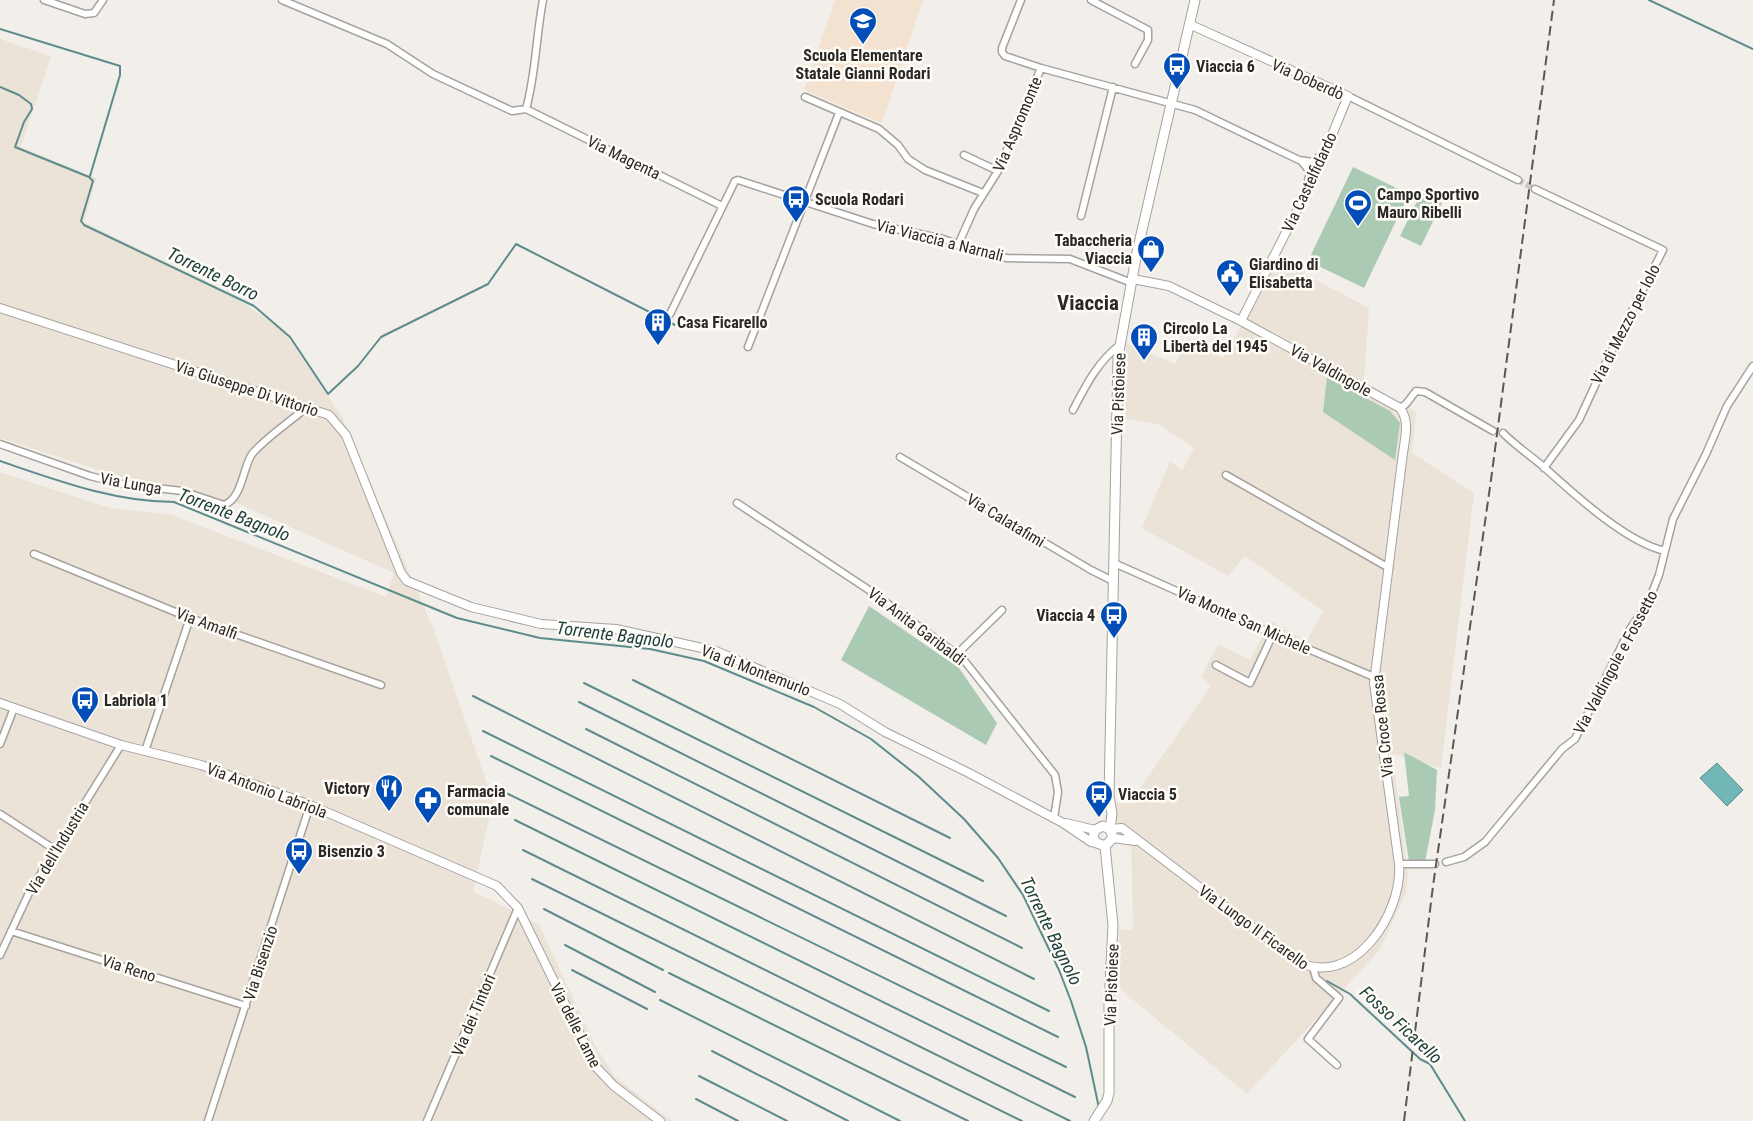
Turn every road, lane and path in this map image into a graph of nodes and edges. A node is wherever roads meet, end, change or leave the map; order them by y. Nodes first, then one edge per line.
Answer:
1 (44, 0) edge
2 (103, 0) edge
3 (282, 0) edge
4 (543, 0) edge
5 (1021, 0) edge
6 (1091, 0) edge
7 (1195, 0) edge
8 (1189, 24) junction
9 (1136, 64) dead end
10 (1041, 68) junction
11 (1113, 87) junction
12 (1348, 96) junction
13 (805, 97) dead end
14 (1172, 102) junction
15 (526, 109) junction
16 (840, 112) junction
17 (1326, 150) junction
18 (964, 155) dead end
19 (1299, 160) junction
20 (998, 171) junction
21 (1518, 180) tunnel mouth
22 (1535, 189) tunnel mouth
23 (983, 193) junction
24 (1304, 198) junction
25 (806, 202) junction
26 (722, 206) junction
27 (1081, 216) dead end
28 (958, 245) junction
29 (1132, 281) junction
30 (0, 308) edge
31 (670, 314) dead end
32 (1241, 321) junction
33 (1120, 344) junction
34 (748, 347) dead end
35 (1753, 366) edge
36 (307, 407) junction
37 (1400, 408) junction
38 (1073, 410) dead end
39 (1493, 431) dead end
40 (1503, 433) dead end
41 (0, 444) edge
42 (900, 457) dead end
43 (1544, 468) junction
44 (1226, 475) dead end
45 (737, 503) dead end
46 (1665, 551) junction
47 (34, 554) dead end
48 (1114, 563) junction
49 (1388, 568) junction
50 (400, 572) joint
51 (1113, 581) junction
52 (1002, 610) dead end
53 (190, 618) junction
54 (1273, 634) junction
55 (957, 654) junction
56 (1216, 665) dead end
57 (1374, 676) junction
58 (381, 685) dead end
59 (0, 703) edge
60 (14, 708) junction
61 (0, 744) edge
62 (121, 745) junction
63 (145, 751) junction
64 (310, 805) junction
65 (0, 814) edge
66 (1054, 818) junction
67 (1063, 823) junction
68 (1105, 831) junction
69 (1101, 844) junction
70 (54, 849) junction
71 (1446, 862) dead end
72 (1400, 864) junction
73 (1435, 864) dead end
74 (518, 908) junction
75 (11, 931) junction
76 (0, 955) edge
77 (1313, 967) junction
78 (246, 1006) junction
79 (1337, 1065) dead end
80 (650, 1113) junction
81 (1095, 1118) edge
82 (208, 1121) edge
83 (427, 1121) edge
84 (646, 1121) edge
85 (660, 1121) edge

1 - 2 street
3 - 15 street
4 - 15 street
5 - 10 street
6 - 9 street
7 - 8 main road, Via Pistoiese
8 - 12 street, Via Doberdò
8 - 14 main road, Via Pistoiese
10 - 11 street, Via Aspromonte
10 - 20 street, Via Aspromonte
11 - 14 street, Via Aspromonte
11 - 27 street
12 - 17 street, Via Castelfidardo
12 - 21 street, Via Doberdò
13 - 16 street
14 - 19 street, Via Aspromonte
14 - 29 main road, Via Pistoiese
15 - 26 street, Via Magenta
16 - 23 street
16 - 25 street
17 - 19 street
17 - 24 street, Via Castelfidardo
18 - 20 street
19 - 24 street
20 - 23 street, Via Aspromonte
22 - 43 street, Via di Mezzo per Iolo
23 - 28 street, Via Aspromonte
24 - 32 street, Via Castelfidardo
25 - 26 street, Via Viaccia a Narnali
25 - 28 street, Via Viaccia a Narnali
25 - 34 street
26 - 31 street, Via Viaccia a Narnali
28 - 29 street, Via Viaccia a Narnali
29 - 32 street, Via Valdingole
29 - 33 main road, Via Pistoiese
30 - 36 street, Via Giuseppe Di Vittorio
32 - 37 street, Via Valdingole
33 - 38 street
33 - 48 main road, Via Pistoiese
35 - 46 street, Via Valdingole e Fossetto
36 - 41 street, Via Lunga
36 - 50 street, Via Giuseppe Di Vittorio
37 - 39 street
37 - 49 street, Via Croce Rossa
40 - 43 street
42 - 51 street, Via Calatafimi
43 - 46 street
44 - 49 street
45 - 55 street, Via Anita Garibaldi
46 - 71 street, Via Valdingole e Fossetto
47 - 53 street, Via Amalfi
48 - 51 main road, Via Pistoiese
48 - 54 street, Via Monte San Michele
49 - 57 street, Via Croce Rossa
50 - 66 street, Via di Montemurlo
51 - 68 main road, Via Pistoiese
52 - 55 street
53 - 58 street, Via Amalfi
53 - 63 street
54 - 56 street
54 - 57 street, Via Monte San Michele
55 - 66 street, Via Anita Garibaldi
57 - 72 street, Via Croce Rossa
59 - 60 street, Via Antonio Labriola
60 - 61 street
60 - 62 street, Via Antonio Labriola
62 - 63 street, Via Antonio Labriola
62 - 70 street, Via dell'Industria
63 - 64 street, Via Antonio Labriola
64 - 74 street, Via Antonio Labriola
64 - 78 street, Via Bisenzio
65 - 70 street
66 - 67 street, Via di Montemurlo
67 - 68 street, Via di Montemurlo
67 - 69 street, Via di Montemurlo
68 - 69 main road
68 - 69 main road, Via Pistoiese
68 - 77 street, Via Lungo Il Ficarello
69 - 81 main road, Via Pistoiese
70 - 75 street, Via dell'Industria
72 - 73 street
72 - 77 street, Via Croce Rossa
74 - 80 street, Via delle Lame
74 - 83 street, Via dei Tintori
75 - 76 street, Via dell'Industria
75 - 78 street, Via Reno
77 - 79 street, Via Lungo Il Ficarello
78 - 82 street, Via Bisenzio
80 - 84 street
80 - 85 street, Via delle Lame

